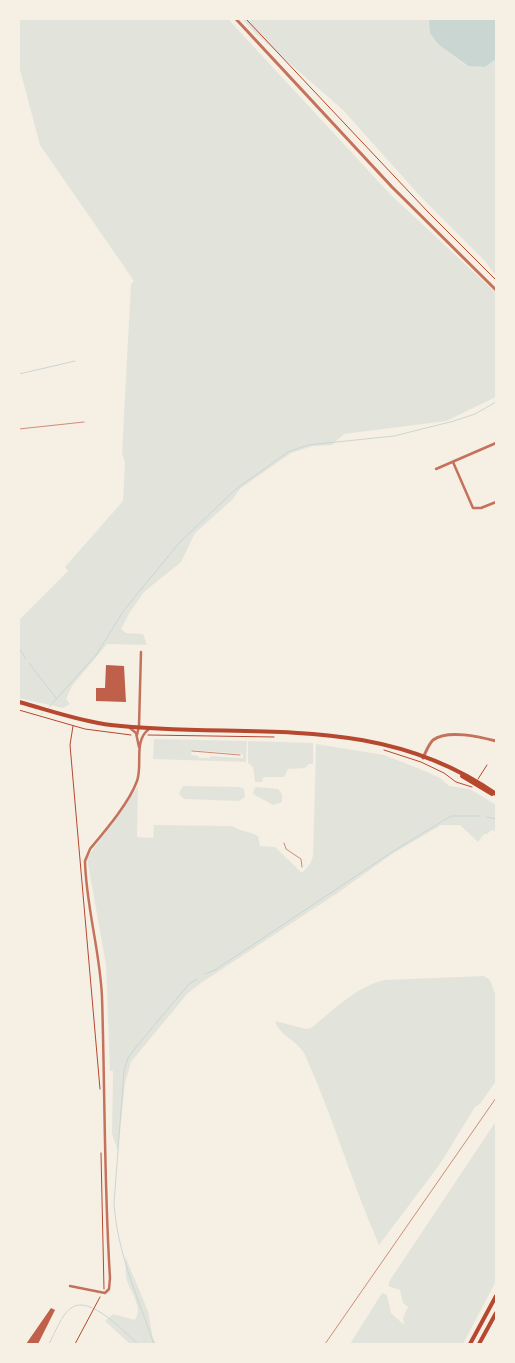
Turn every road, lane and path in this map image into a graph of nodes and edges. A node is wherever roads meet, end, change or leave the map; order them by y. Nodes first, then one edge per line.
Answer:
1 (236, 19) edge
2 (246, 19) edge
3 (496, 280) edge
4 (496, 290) edge
5 (496, 443) edge
6 (452, 462) junction
7 (436, 469) dead end
8 (496, 502) edge
9 (141, 652) dead end
10 (19, 702) edge
11 (19, 710) edge
12 (73, 726) junction
13 (126, 726) junction
14 (139, 726) junction
15 (153, 727) junction
16 (137, 735) junction
17 (143, 736) junction
18 (282, 736) dead end
19 (496, 741) edge
20 (376, 748) dead end
21 (139, 751) junction
22 (423, 758) junction
23 (486, 765) dead end
24 (475, 785) junction
25 (496, 795) edge
26 (100, 1090) dead end
27 (101, 1153) dead end
28 (70, 1286) dead end
29 (103, 1293) junction
30 (496, 1296) edge
31 (496, 1313) edge
32 (75, 1344) edge
33 (470, 1344) edge
34 (479, 1344) edge

1 - 4 street
2 - 3 path
5 - 6 street
6 - 7 street
6 - 8 street
9 - 14 street
10 - 13 main road
11 - 12 path
12 - 16 path
12 - 26 path
13 - 14 main road
13 - 16 street
14 - 15 main road
14 - 16 street
14 - 17 street
15 - 17 street
15 - 22 main road
16 - 21 street
17 - 18 path
17 - 21 street
19 - 22 street
20 - 24 path
21 - 29 street
22 - 24 main road
23 - 24 path
24 - 25 main road
27 - 29 path
28 - 29 street
29 - 32 path
30 - 33 main road
31 - 34 main road

